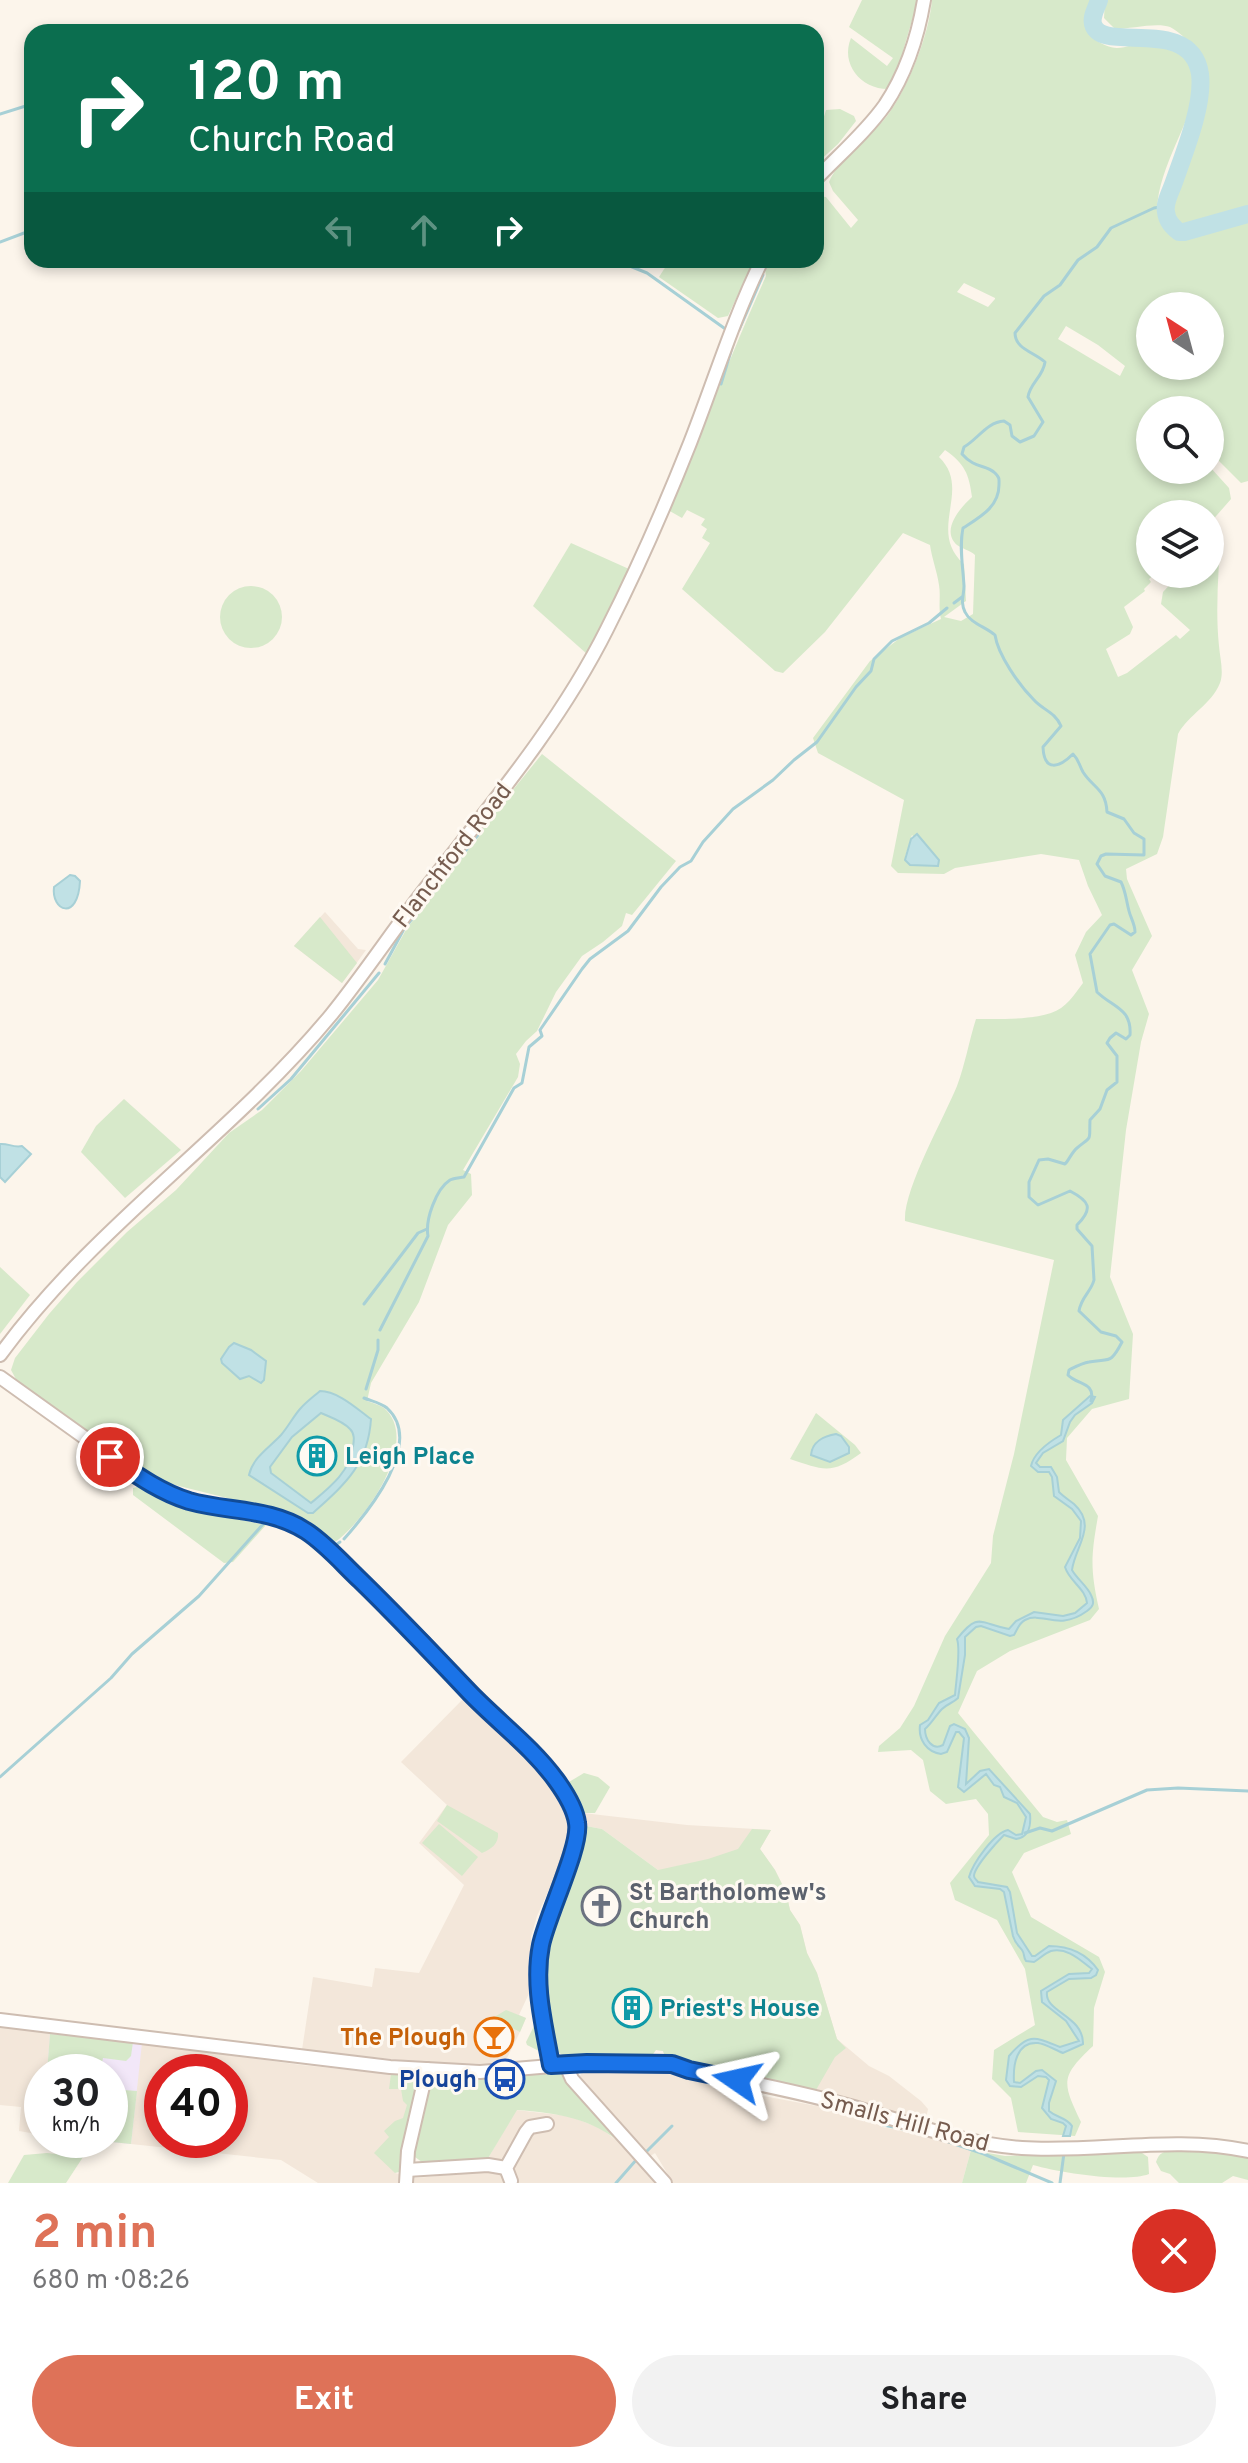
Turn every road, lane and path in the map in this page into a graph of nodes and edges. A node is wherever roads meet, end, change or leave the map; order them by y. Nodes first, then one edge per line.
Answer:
1 (924, 0) edge
2 (824, 171) edge
3 (759, 268) edge
4 (0, 1355) edge
5 (0, 1377) edge
6 (0, 2020) edge
7 (565, 2063) junction
8 (551, 2065) junction
9 (427, 2069) junction
10 (521, 2116) dead end
11 (547, 2124) dead end
12 (530, 2127) junction
13 (1248, 2151) edge
14 (407, 2177) edge
15 (665, 2183) edge

1 - 2 street
3 - 4 street, Flanchford Road
5 - 8 street
6 - 9 street, Smalls Hill Road
7 - 8 street, Smalls Hill Road
7 - 13 street, Smalls Hill Road
7 - 15 street
8 - 9 street, Smalls Hill Road
9 - 14 street
10 - 12 street
11 - 12 street
12 - 14 street

